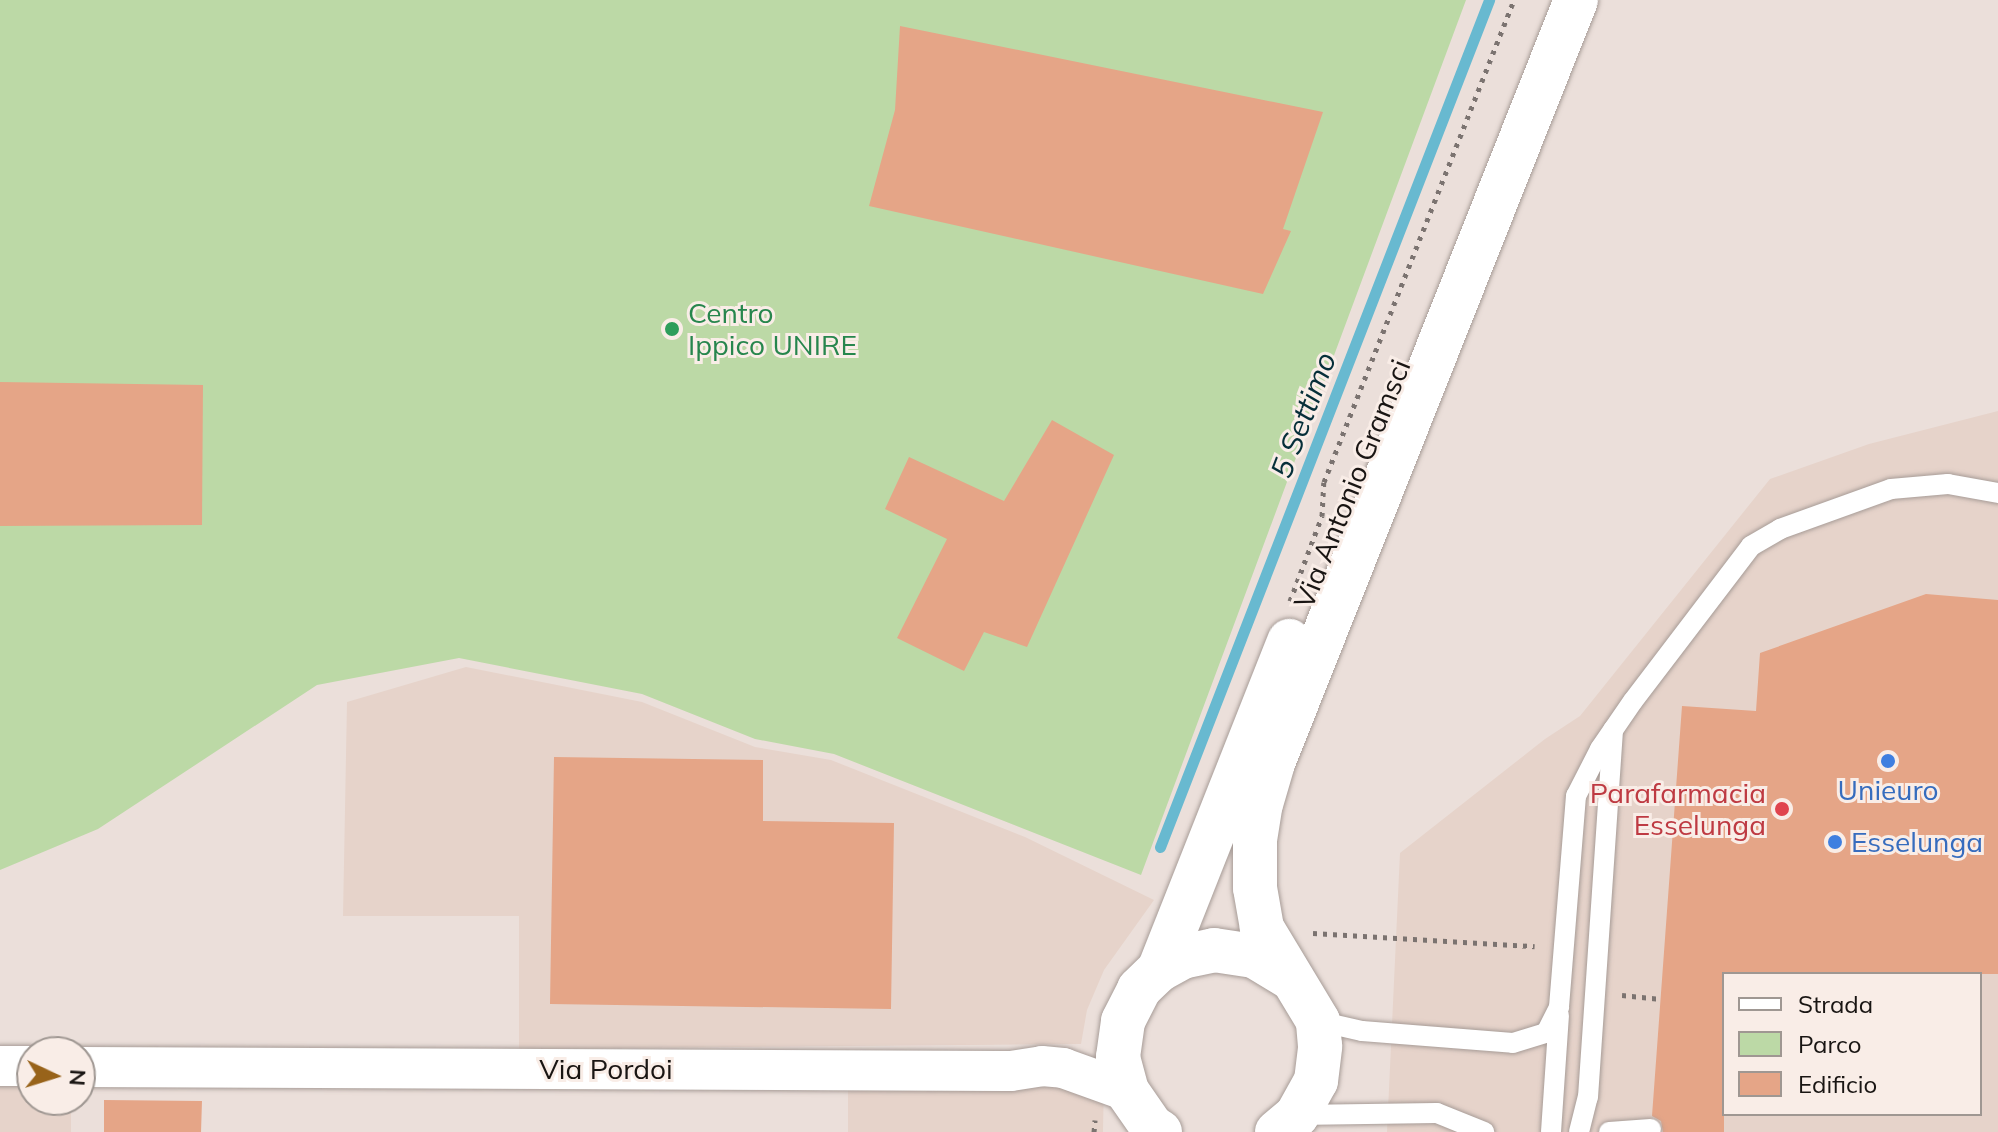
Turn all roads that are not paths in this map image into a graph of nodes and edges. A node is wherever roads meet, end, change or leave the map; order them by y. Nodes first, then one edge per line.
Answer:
1 (1549, 0) edge
2 (1576, 0) edge
3 (1998, 493) edge
4 (1613, 729) junction
5 (1159, 970) junction
6 (1289, 977) junction
7 (1559, 1007) junction
8 (1318, 1021) junction
9 (96, 1067) edge
10 (1112, 1085) junction
11 (1287, 1124) edge
12 (1651, 1129) dead end
13 (1152, 1131) edge
14 (1484, 1132) edge
15 (1551, 1132) edge
16 (1579, 1132) edge
17 (1609, 1132) edge

1 - 5 main road, Via Antonio Gramsci
2 - 6 main road, Via Antonio Gramsci
3 - 4 lane
4 - 7 lane
4 - 16 lane
5 - 6 main road
5 - 10 main road
6 - 8 main road, Via Antonio Gramsci
7 - 8 lane
7 - 15 lane
8 - 11 main road
9 - 10 street, Via Pordoi
10 - 13 main road
11 - 14 lane
12 - 17 lane

